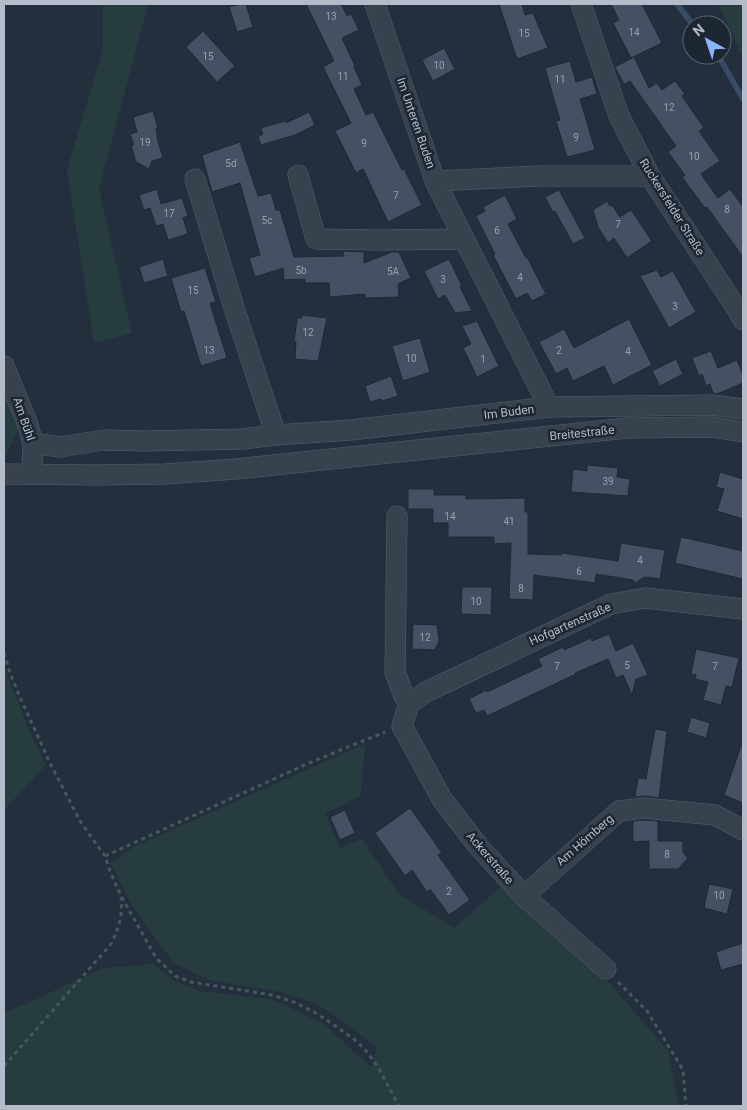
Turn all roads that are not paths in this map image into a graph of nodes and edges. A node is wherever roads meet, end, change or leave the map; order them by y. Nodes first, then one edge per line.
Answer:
1 (376, 4) edge
2 (581, 4) edge
3 (298, 175) dead end
4 (650, 176) junction
5 (195, 179) dead end
6 (435, 181) junction
7 (463, 239) junction
8 (743, 320) edge
9 (4, 366) edge
10 (549, 407) junction
11 (743, 408) edge
12 (743, 432) edge
13 (276, 435) junction
14 (33, 443) junction
15 (4, 474) edge
16 (32, 474) junction
17 (397, 516) dead end
18 (743, 609) edge
19 (409, 704) junction
20 (743, 830) edge
21 (524, 896) junction
22 (606, 969) road end

1 - 6 street, Im Unteren Buden
2 - 4 street, Ruckersfelder Straße
3 - 7 street
4 - 6 street
4 - 8 street, Ruckersfelder Straße
5 - 13 street
6 - 7 street, Im Unteren Buden
7 - 10 street, Im Unteren Buden
9 - 14 street, Am Bühl
10 - 11 street, Im Buden
10 - 13 street, Im Buden
12 - 16 street, Breitestraße
13 - 14 street, Im Buden
14 - 16 street, Am Bühl
15 - 16 street, Breitestraße
17 - 19 street
18 - 19 street, Hofgartenstraße
19 - 21 street, Ackerstraße
20 - 21 street, Am Hömberg
21 - 22 street, Ackerstraße

